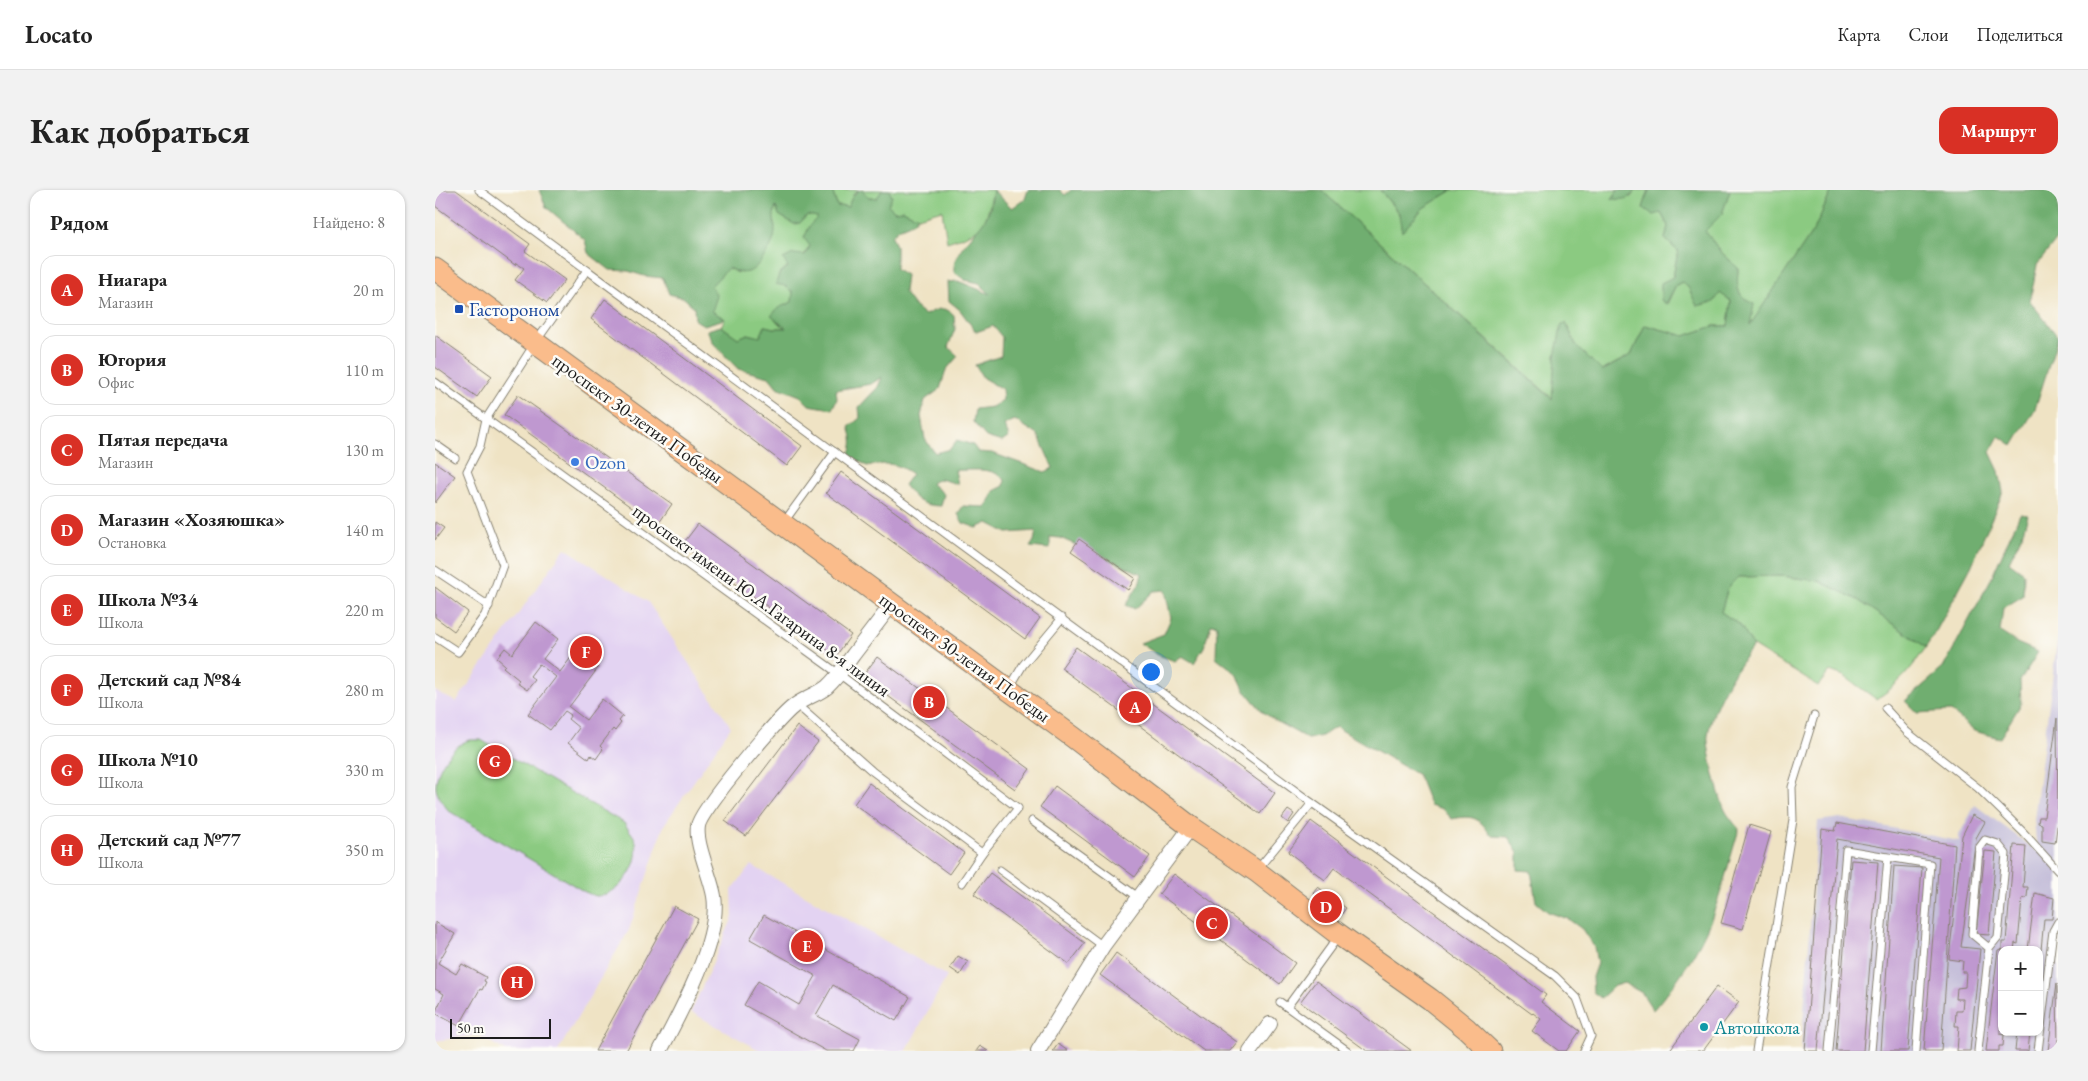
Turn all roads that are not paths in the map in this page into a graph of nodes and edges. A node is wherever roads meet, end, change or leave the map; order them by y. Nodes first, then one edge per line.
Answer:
1 (479, 190) edge
2 (435, 269) edge
3 (587, 270) junction
4 (535, 343) junction
5 (435, 382) edge
6 (486, 419) junction
7 (435, 444) edge
8 (835, 452) junction
9 (455, 458) dead end
10 (783, 523) junction
11 (435, 570) edge
12 (892, 604) junction
13 (489, 606) junction
14 (1063, 618) junction
15 (435, 637) edge
16 (839, 674) junction
17 (1008, 690) junction
18 (796, 704) junction
19 (1885, 708) dead end
20 (1814, 716) dead end
21 (1312, 803) junction
22 (1032, 821) dead end
23 (1191, 827) junction
24 (982, 853) junction
25 (1888, 857) junction
26 (1000, 870) dead end
27 (1256, 871) junction
28 (2058, 871) edge
29 (962, 883) dead end
30 (1138, 897) junction
31 (2058, 922) edge
32 (1340, 935) junction
33 (1103, 946) junction
34 (1989, 948) junction
35 (1280, 1002) dead end
36 (1287, 1007) junction
37 (1270, 1024) dead end
38 (661, 1051) edge
39 (1038, 1051) edge
40 (1250, 1051) edge
41 (1348, 1051) edge
42 (1490, 1051) edge
43 (1584, 1051) edge
44 (1756, 1051) edge
45 (1829, 1051) edge
46 (1871, 1051) edge
47 (1917, 1051) edge
48 (1978, 1051) edge
49 (2038, 1051) edge

1 - 3 lane
2 - 4 main road, проспект 30-летия Победы
3 - 4 lane
3 - 8 lane
4 - 6 lane
4 - 10 main road, проспект 30-летия Победы
5 - 6 lane, проспект имени Ю.А.Гагарина 8-я линия
6 - 13 lane
6 - 16 lane, проспект имени Ю.А.Гагарина 8-я линия
7 - 9 lane
8 - 10 lane
8 - 14 lane
10 - 12 main road, проспект 30-летия Победы
11 - 13 lane
12 - 16 street
12 - 17 main road, проспект 30-летия Победы
13 - 15 lane
14 - 17 lane
14 - 21 lane
16 - 18 street
16 - 24 lane, проспект имени Ю.А.Гагарина 8-я линия
17 - 23 main road, проспект 30-летия Победы
18 - 24 lane
18 - 38 street
19 - 28 lane
20 - 44 lane
21 - 27 lane
21 - 43 lane
22 - 30 lane
23 - 27 main road, проспект 30-летия Победы
23 - 30 street
24 - 29 lane, проспект имени Ю.А.Гагарина 8-я линия
25 - 45 lane
25 - 46 lane
25 - 47 lane
26 - 33 lane
27 - 32 main road, проспект 30-летия Победы
30 - 33 street
31 - 49 lane
32 - 36 lane
32 - 42 main road, проспект 30-летия Победы
33 - 39 street
34 - 34 lane
34 - 48 lane
35 - 36 lane
36 - 41 lane
37 - 40 street

